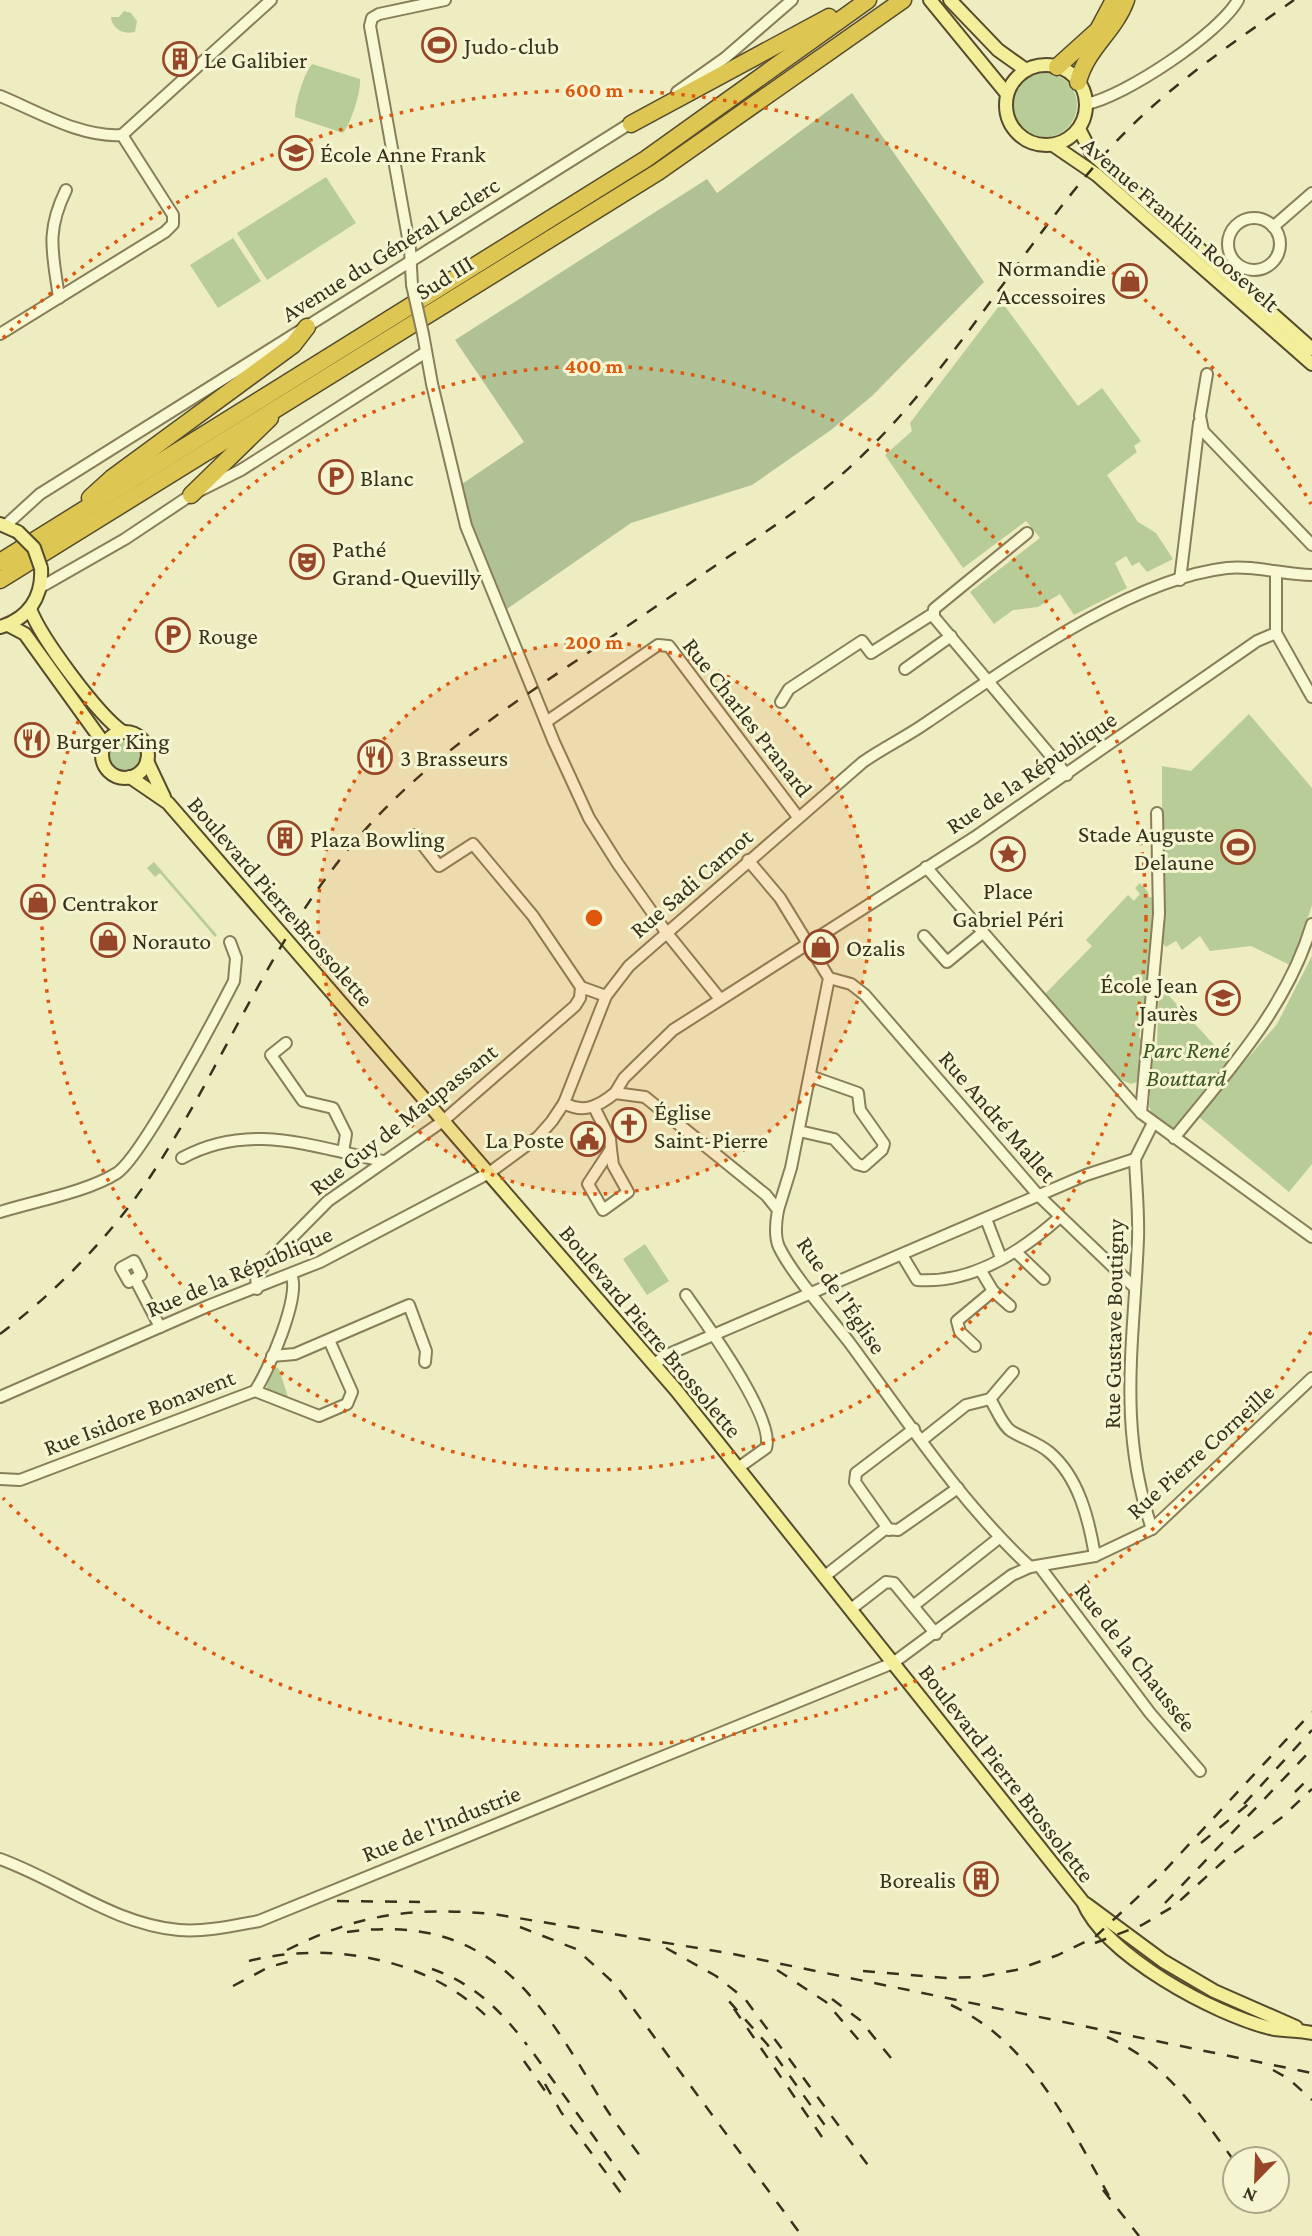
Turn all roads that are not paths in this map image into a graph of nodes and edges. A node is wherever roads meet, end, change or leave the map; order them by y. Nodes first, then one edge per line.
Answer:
1 (271, 0) edge
2 (445, 0) edge
3 (792, 0) edge
4 (862, 0) edge
5 (868, 0) edge
6 (930, 0) edge
7 (950, 0) edge
8 (1114, 0) edge
9 (1126, 0) edge
10 (1238, 0) edge
11 (900, 2) edge
12 (1057, 67) junction
13 (1026, 70) junction
14 (1078, 82) junction
15 (1007, 94) junction
16 (0, 96) edge
17 (1086, 104) junction
18 (631, 124) junction
19 (1079, 129) junction
20 (122, 135) junction
21 (1053, 145) junction
22 (66, 190) dead end
23 (1312, 193) edge
24 (1273, 227) junction
25 (410, 262) junction
26 (59, 298) junction
27 (307, 327) junction
28 (0, 334) edge
29 (1312, 349) edge
30 (426, 352) junction
31 (1312, 364) edge
32 (1207, 374) dead end
33 (286, 400) junction
34 (1200, 416) junction
35 (191, 495) junction
36 (3, 525) edge
37 (59, 526) junction
38 (1027, 533) dead end
39 (1312, 545) edge
40 (0, 562) edge
41 (1276, 573) junction
42 (1312, 575) edge
43 (0, 580) edge
44 (1180, 580) junction
45 (41, 587) junction
46 (30, 609) junction
47 (934, 613) junction
48 (4, 626) edge
49 (1276, 633) junction
50 (951, 636) junction
51 (905, 669) dead end
52 (989, 681) junction
53 (1312, 697) edge
54 (781, 702) dead end
55 (546, 722) junction
56 (123, 732) junction
57 (104, 745) junction
58 (147, 761) junction
59 (1068, 775) junction
60 (130, 777) junction
61 (168, 803) junction
62 (1157, 813) dead end
63 (798, 817) junction
64 (415, 835) dead end
65 (748, 860) junction
66 (926, 867) junction
67 (1312, 924) edge
68 (666, 932) junction
69 (981, 934) junction
70 (924, 936) dead end
71 (230, 942) dead end
72 (808, 944) junction
73 (829, 978) junction
74 (581, 987) junction
75 (606, 996) junction
76 (720, 999) junction
77 (286, 1043) dead end
78 (810, 1076) junction
79 (615, 1093) junction
80 (564, 1103) junction
81 (594, 1107) junction
82 (1141, 1113) junction
83 (443, 1121) junction
84 (1153, 1123) junction
85 (799, 1131) junction
86 (1174, 1138) junction
87 (611, 1149) junction
88 (343, 1152) junction
89 (182, 1158) dead end
90 (1135, 1158) junction
91 (383, 1161) junction
92 (489, 1173) junction
93 (1039, 1196) junction
94 (778, 1210) junction
95 (0, 1212) edge
96 (1060, 1217) junction
97 (986, 1219) junction
98 (1312, 1237) edge
99 (1017, 1253) junction
100 (902, 1255) junction
101 (1001, 1258) junction
102 (981, 1271) junction
103 (291, 1275) junction
104 (135, 1279) dead end
105 (1044, 1279) dead end
106 (1134, 1286) junction
107 (257, 1289) junction
108 (993, 1291) junction
109 (813, 1294) junction
110 (686, 1295) dead end
111 (1010, 1306) dead end
112 (160, 1327) junction
113 (714, 1336) junction
114 (329, 1340) junction
115 (975, 1346) dead end
116 (272, 1356) junction
117 (425, 1362) dead end
118 (654, 1364) junction
119 (1013, 1372) dead end
120 (1312, 1378) edge
121 (255, 1391) junction
122 (0, 1397) edge
123 (990, 1399) junction
124 (914, 1429) junction
125 (922, 1440) junction
126 (738, 1468) junction
127 (0, 1479) edge
128 (958, 1488) junction
129 (1152, 1529) junction
130 (889, 1530) junction
131 (999, 1538) junction
132 (1095, 1556) junction
133 (1035, 1567) junction
134 (825, 1576) junction
135 (913, 1606) junction
136 (851, 1609) junction
137 (936, 1634) junction
138 (893, 1663) junction
139 (1200, 1771) dead end
140 (0, 1859) edge
141 (1083, 1902) junction
142 (1163, 1961) junction
143 (1154, 1972) junction
144 (1308, 2032) edge

1 - 20 street
2 - 25 street
3 - 18 street, Avenue du Général Leclerc
4 - 18 highway
5 - 37 highway, Sud III
6 - 15 main road
7 - 13 main road
8 - 12 highway
9 - 14 highway
10 - 17 street
11 - 33 highway, Sud III
12 - 13 main road
12 - 14 main road
13 - 15 main road
14 - 17 main road
15 - 21 main road
16 - 20 street
17 - 19 main road
18 - 25 street, Avenue du Général Leclerc
19 - 21 main road
19 - 29 main road, Avenue Franklin Roosevelt
20 - 26 street
21 - 31 main road, Avenue Franklin Roosevelt
22 - 26 street
23 - 24 street
24 - 24 street
25 - 27 street, Avenue du Général Leclerc
25 - 30 street, bridge
26 - 28 street
27 - 36 street, Avenue du Général Leclerc
27 - 37 highway
30 - 35 street
30 - 55 street
32 - 34 street
33 - 35 highway
33 - 43 highway, Sud III
34 - 39 street
34 - 44 street
35 - 45 street
36 - 45 main road, bridge
37 - 40 highway, Sud III
38 - 47 street
41 - 42 street, Rue Sadi Carnot
41 - 44 street, Rue Sadi Carnot
41 - 49 street
44 - 52 street, Rue Sadi Carnot
45 - 46 main road
46 - 48 main road
46 - 56 main road
47 - 50 street
47 - 54 street
48 - 57 main road
49 - 53 street
49 - 59 street, Rue de la République
50 - 51 street
50 - 52 street
52 - 59 street
52 - 63 street, Rue Sadi Carnot
55 - 63 street, Rue Charles Pranard
55 - 68 street
56 - 57 main road
56 - 58 main road
57 - 60 main road
58 - 60 main road
58 - 61 main road, Boulevard Pierre Brossolette
59 - 66 street, Rue de la République
60 - 61 main road, Boulevard Pierre Brossolette
61 - 83 main road, Boulevard Pierre Brossolette
62 - 82 street
63 - 65 street, Rue Sadi Carnot
64 - 74 street
65 - 68 street, Rue Sadi Carnot
65 - 72 street
66 - 69 street
66 - 72 street, Rue de la République
67 - 86 street
68 - 75 street, Rue Sadi Carnot
68 - 76 street
69 - 70 street
69 - 82 street
71 - 95 street
72 - 73 street
72 - 76 street, Rue de la République
73 - 78 street, Rue de l'Église
73 - 93 street, Rue André Mallet
74 - 75 street
74 - 83 street, Rue Guy de Maupassant
75 - 80 street, Rue Sadi Carnot
76 - 79 street, Rue de la République
77 - 88 street
78 - 85 street, Rue de l'Église
78 - 85 street
79 - 81 street
79 - 94 street
80 - 81 street
80 - 92 street, Rue Sadi Carnot
81 - 87 street
82 - 84 street
83 - 91 street, Rue Guy de Maupassant
83 - 92 main road, Boulevard Pierre Brossolette
84 - 86 street
84 - 90 street
85 - 94 street, Rue de l'Église
86 - 98 street
87 - 87 street
88 - 89 street
88 - 91 street
90 - 93 street
90 - 106 street, Rue Gustave Boutigny
91 - 107 street, Rue Guy de Maupassant
92 - 103 street, Rue de la République
92 - 118 main road, Boulevard Pierre Brossolette
93 - 96 street, Rue André Mallet
93 - 97 street
94 - 109 street, Rue de l'Église
96 - 99 street
96 - 106 street, Rue André Mallet
97 - 100 street
97 - 101 street
99 - 101 street
99 - 105 street
100 - 102 street
100 - 109 street
101 - 102 street
102 - 108 street
103 - 107 street, Rue de la République
103 - 116 street, Rue Isidore Bonavent
104 - 112 street
106 - 129 street, Rue Gustave Boutigny
107 - 112 street, Rue de la République
108 - 111 street
108 - 115 street
109 - 113 street
109 - 124 street, Rue de l'Église
110 - 113 street
112 - 122 street, Rue de la République
113 - 118 street
113 - 126 street
114 - 116 street
114 - 117 street
114 - 121 street
116 - 121 street, Rue Isidore Bonavent
118 - 126 main road, Boulevard Pierre Brossolette
119 - 123 street
120 - 129 street, Rue Pierre Corneille
121 - 127 street, Rue Isidore Bonavent
123 - 125 street
123 - 132 street
124 - 125 street, Rue de l'Église
124 - 130 street
125 - 128 street, Rue de l'Église
126 - 134 main road, Boulevard Pierre Brossolette
128 - 130 street
128 - 131 street, Rue de l'Église
129 - 132 street, Rue Pierre Corneille
130 - 134 street
131 - 133 street, Rue de l'Église
131 - 135 street
132 - 133 street, Rue Pierre Corneille
133 - 137 street, Rue Pierre Corneille
133 - 139 street, Rue de la Chaussée
134 - 136 main road, Boulevard Pierre Brossolette
135 - 136 street
135 - 137 street
136 - 138 main road, Boulevard Pierre Brossolette
137 - 138 street, Rue Pierre Corneille
138 - 140 street, Rue de l'Industrie
138 - 141 main road, Boulevard Pierre Brossolette
141 - 142 main road, Boulevard Pierre Brossolette
141 - 143 main road, Boulevard Pierre Brossolette
142 - 143 main road
142 - 144 main road, Boulevard Pierre Brossolette
143 - 144 main road, Boulevard Pierre Brossolette

